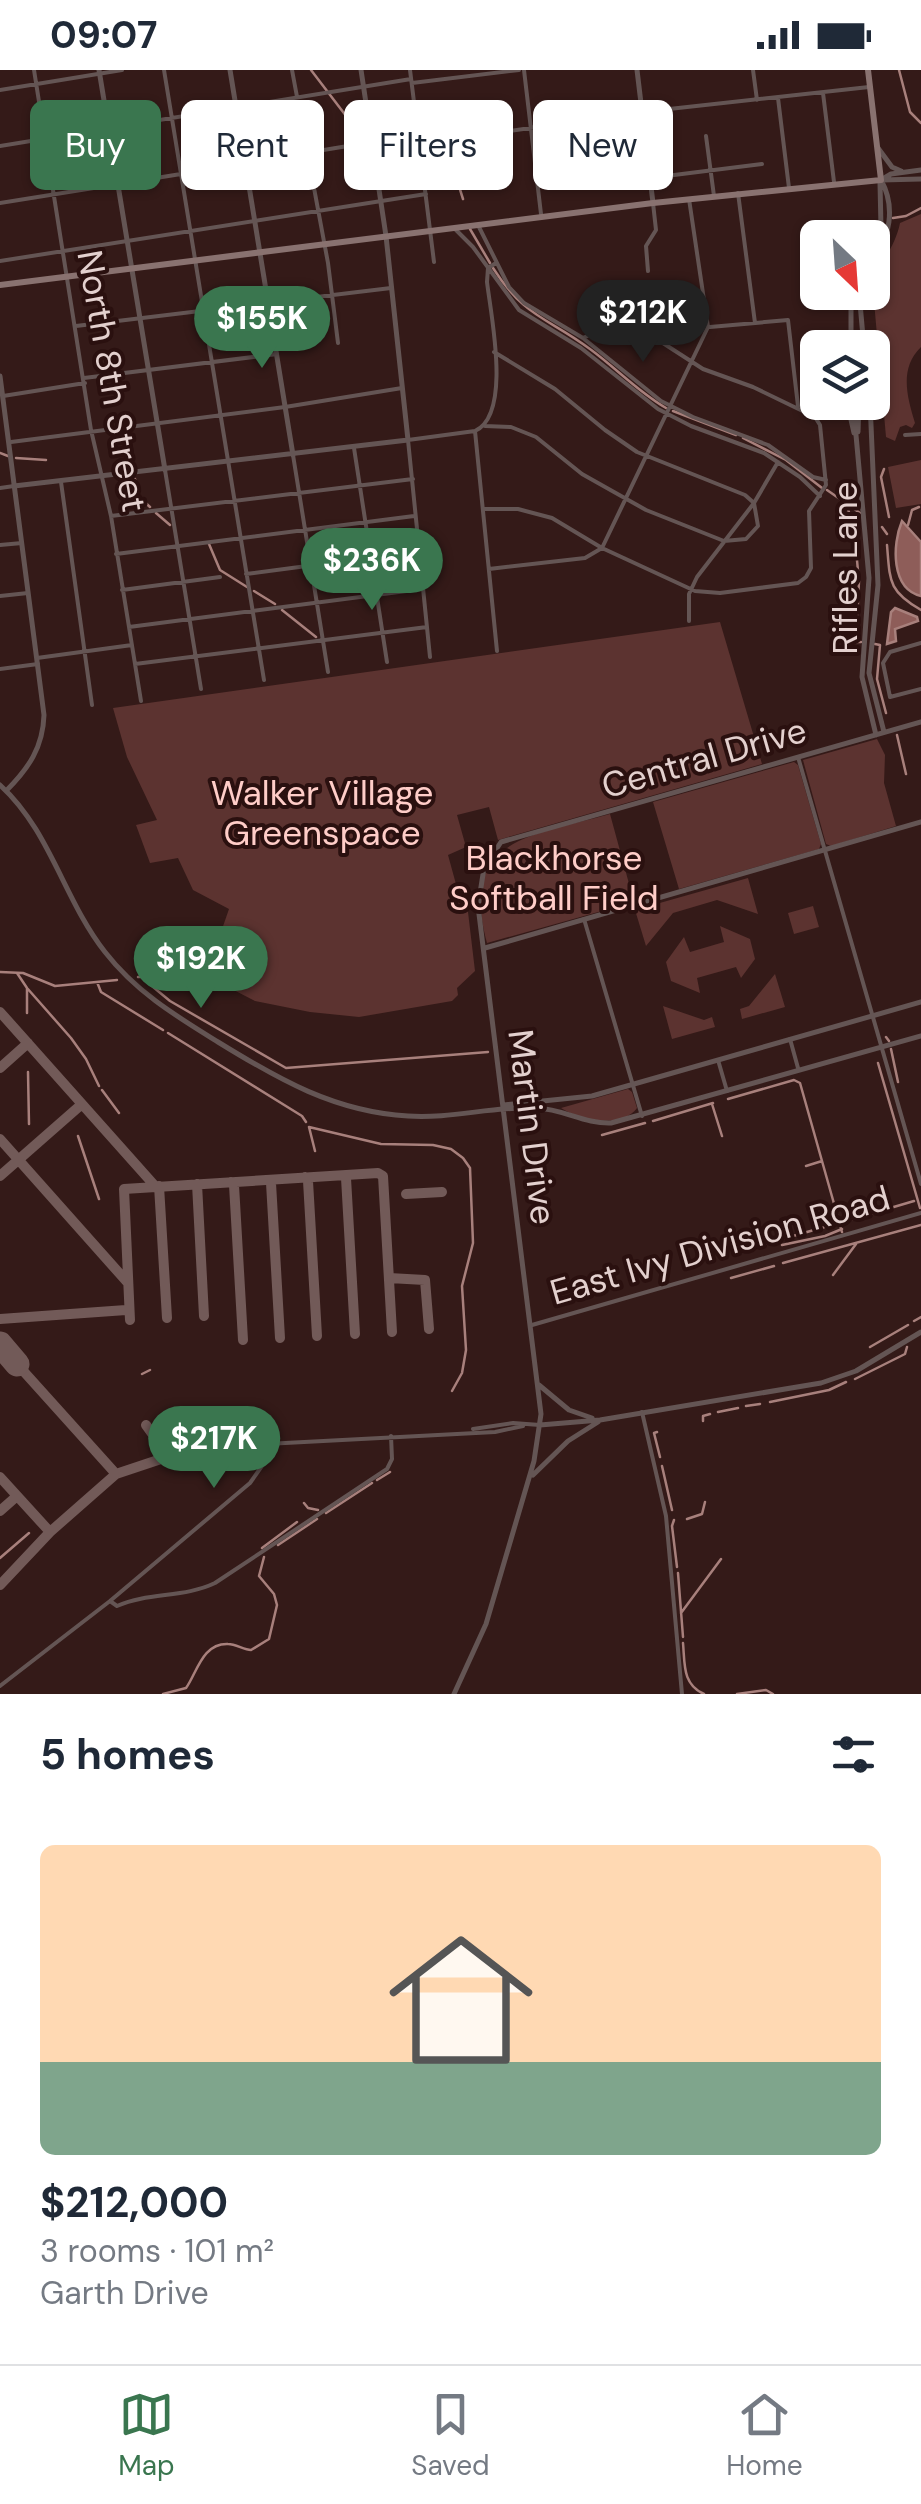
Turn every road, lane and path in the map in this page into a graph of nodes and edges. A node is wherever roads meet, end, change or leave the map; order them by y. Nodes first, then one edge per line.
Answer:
1 (34, 70) edge
2 (122, 70) edge
3 (164, 70) edge
4 (230, 70) edge
5 (292, 70) edge
6 (361, 70) edge
7 (410, 70) edge
8 (522, 70) edge
9 (637, 70) edge
10 (753, 70) edge
11 (868, 70) edge
12 (99, 72) edge
13 (412, 81) junction
14 (36, 84) junction
15 (363, 86) junction
16 (870, 87) junction
17 (0, 90) edge
18 (823, 92) junction
19 (297, 98) junction
20 (778, 98) junction
21 (39, 100) edge
22 (104, 100) edge
23 (235, 100) edge
24 (285, 100) edge
25 (365, 100) edge
26 (414, 100) edge
27 (641, 100) edge
28 (757, 100) junction
29 (673, 110) edge
30 (181, 117) edge
31 (172, 118) junction
32 (161, 120) edge
33 (530, 127) junction
34 (533, 127) edge
35 (513, 130) edge
36 (706, 136) dead end
37 (30, 141) edge
38 (0, 146) edge
39 (878, 148) junction
40 (762, 164) dead end
41 (710, 170) junction
42 (921, 170) edge
43 (904, 172) junction
44 (181, 174) joint
45 (673, 175) edge
46 (161, 177) edge
47 (921, 179) edge
48 (880, 180) junction
49 (834, 184) junction
50 (53, 190) edge
51 (83, 190) edge
52 (119, 190) edge
53 (184, 190) edge
54 (250, 190) edge
55 (315, 190) edge
56 (380, 190) edge
57 (425, 190) edge
58 (651, 190) edge
59 (789, 190) junction
60 (738, 193) junction
61 (426, 194) junction
62 (54, 195) junction
63 (714, 196) junction
64 (689, 198) junction
65 (382, 201) junction
66 (0, 203) edge
67 (653, 203) junction
68 (318, 210) junction
69 (541, 216) junction
70 (255, 219) junction
71 (881, 220) edge
72 (890, 220) edge
73 (478, 224) junction
74 (452, 228) junction
75 (191, 229) junction
76 (430, 231) junction
77 (386, 236) junction
78 (127, 239) junction
79 (324, 244) junction
80 (63, 250) junction
81 (260, 252) junction
82 (0, 260) edge
83 (196, 260) junction
84 (434, 262) dead end
85 (496, 263) junction
86 (132, 268) junction
87 (488, 268) junction
88 (648, 272) dead end
89 (68, 277) junction
90 (0, 286) edge
91 (391, 288) junction
92 (332, 294) junction
93 (655, 298) dead end
94 (268, 302) junction
95 (204, 309) junction
96 (140, 317) junction
97 (755, 323) junction
98 (76, 326) junction
99 (708, 327) junction
100 (642, 328) junction
101 (583, 338) junction
102 (338, 343) dead end
103 (494, 352) junction
104 (277, 354) junction
105 (213, 361) junction
106 (692, 362) junction
107 (148, 369) junction
108 (0, 376) edge
109 (85, 380) junction
110 (402, 388) junction
111 (3, 396) junction
112 (672, 406) junction
113 (798, 406) junction
114 (286, 407) junction
115 (221, 415) junction
116 (668, 415) junction
117 (855, 420) edge
118 (871, 420) edge
119 (157, 421) junction
120 (484, 426) junction
121 (91, 430) junction
122 (475, 432) junction
123 (921, 434) edge
124 (904, 435) dead end
125 (408, 440) junction
126 (8, 443) junction
127 (354, 448) junction
128 (293, 455) junction
129 (646, 457) junction
130 (228, 462) junction
131 (778, 462) junction
132 (165, 470) junction
133 (103, 477) junction
134 (412, 479) junction
135 (826, 480) junction
136 (60, 482) junction
137 (360, 485) junction
138 (14, 486) junction
139 (0, 488) edge
140 (299, 492) junction
141 (820, 496) junction
142 (235, 501) junction
143 (626, 501) junction
144 (754, 503) junction
145 (172, 507) junction
146 (483, 509) junction
147 (111, 516) junction
148 (416, 516) junction
149 (366, 522) junction
150 (305, 530) junction
151 (241, 538) junction
152 (724, 540) junction
153 (22, 543) junction
154 (0, 545) edge
155 (177, 546) junction
156 (602, 548) junction
157 (420, 551) junction
158 (116, 554) junction
159 (371, 558) junction
160 (310, 566) junction
161 (489, 569) junction
162 (246, 574) junction
163 (220, 577) dead end
164 (183, 582) junction
165 (422, 589) junction
166 (691, 589) junction
167 (122, 590) junction
168 (28, 593) junction
169 (377, 595) junction
170 (0, 596) edge
171 (316, 602) junction
172 (252, 611) junction
173 (189, 619) junction
174 (689, 621) dead end
175 (426, 626) junction
176 (129, 627) junction
177 (382, 632) junction
178 (323, 640) junction
179 (921, 643) edge
180 (132, 645) junction
181 (258, 648) junction
182 (498, 650) dead end
183 (84, 651) junction
184 (195, 656) junction
185 (430, 657) dead end
186 (38, 661) junction
187 (387, 662) dead end
188 (135, 664) junction
189 (0, 669) edge
190 (328, 672) dead end
191 (264, 680) dead end
192 (921, 688) edge
193 (201, 689) dead end
194 (142, 701) dead end
195 (92, 705) dead end
196 (921, 722) edge
197 (884, 732) junction
198 (876, 734) junction
199 (798, 757) junction
200 (0, 785) edge
201 (6, 790) junction
202 (921, 822) edge
203 (501, 842) joint
204 (825, 850) junction
205 (584, 919) junction
206 (485, 948) junction
207 (921, 1002) edge
208 (873, 1015) junction
209 (921, 1036) edge
210 (790, 1039) junction
211 (882, 1047) junction
212 (718, 1060) junction
213 (799, 1071) junction
214 (633, 1084) junction
215 (727, 1091) junction
216 (504, 1108) junction
217 (642, 1116) junction
218 (921, 1184) edge
219 (921, 1213) edge
220 (532, 1325) junction
221 (921, 1332) edge
222 (538, 1384) junction
223 (642, 1412) junction
224 (600, 1420) junction
225 (540, 1425) junction
226 (522, 1426) junction
227 (468, 1431) junction
228 (391, 1436) junction
229 (530, 1477) junction
230 (110, 1601) junction
231 (0, 1686) edge
232 (454, 1694) edge
233 (682, 1694) edge

1 - 14 street, North 8th Street
2 - 12 street
3 - 31 street
4 - 23 street
5 - 19 street
6 - 15 street
7 - 13 street
8 - 13 street
8 - 33 street
9 - 27 street
10 - 28 street
11 - 16 main road
12 - 14 street
12 - 22 street
13 - 15 street
13 - 26 street
14 - 17 street
14 - 21 street, North 8th Street
15 - 19 street
15 - 25 street
16 - 18 street
16 - 39 main road
18 - 20 street
18 - 49 street
19 - 24 street
20 - 28 street
20 - 59 street
28 - 29 street
30 - 31 street
31 - 32 street
31 - 44 street
33 - 34 street
33 - 35 street
33 - 69 street
36 - 41 street
37 - 38 street
39 - 43 street
39 - 48 main road
40 - 41 street
41 - 45 street
41 - 63 street
42 - 43 street
43 - 48 street
44 - 46 street
47 - 48 street
48 - 49 main road
48 - 71 street
48 - 72 street
49 - 59 main road
50 - 62 street, North 8th Street
51 - 62 street
52 - 78 street
53 - 75 street
54 - 70 street
55 - 68 street
56 - 65 street
57 - 61 street
58 - 67 street
59 - 60 main road
60 - 63 main road
60 - 97 street
61 - 65 street
61 - 76 street
62 - 66 street
62 - 80 street, North 8th Street
63 - 64 main road
64 - 67 main road
64 - 99 street
65 - 68 street
65 - 77 street
67 - 69 main road
67 - 88 street
68 - 70 street
68 - 79 street
69 - 73 main road
70 - 75 street
70 - 81 street
73 - 74 main road
73 - 85 street
74 - 76 main road
74 - 87 street
75 - 78 street
75 - 83 street
76 - 77 main road
76 - 84 street
77 - 79 main road
77 - 91 street
78 - 80 street
78 - 86 street
79 - 81 main road
79 - 92 street
80 - 82 street
80 - 89 street, North 8th Street
81 - 83 main road
81 - 94 street
83 - 86 main road
83 - 95 street
85 - 87 street
85 - 101 street
86 - 89 main road
86 - 96 street
87 - 103 street
87 - 116 street
89 - 90 main road
89 - 98 street, North 8th Street
91 - 92 street
91 - 110 street
92 - 94 street
92 - 102 street
93 - 100 street
94 - 95 street
94 - 104 street
95 - 96 street
95 - 105 street
96 - 98 street
96 - 107 street
97 - 99 street
97 - 113 street
98 - 109 street, North 8th Street
99 - 106 street
100 - 101 street
100 - 106 street
101 - 112 street
103 - 120 street
103 - 129 street
104 - 105 street
104 - 114 street
105 - 107 street
105 - 115 street
106 - 112 street
106 - 113 street
107 - 109 street
107 - 119 street
108 - 111 street
109 - 111 street
109 - 121 street, North 8th Street
110 - 114 street
110 - 125 street
111 - 126 street
112 - 116 street
112 - 135 street
113 - 135 street
114 - 115 street
114 - 128 street
115 - 119 street
115 - 130 street
116 - 129 street
116 - 131 street
117 - 198 street, Rifles Lane
118 - 197 street, Rifles Lane
119 - 121 street
119 - 132 street
120 - 122 street
120 - 143 street
121 - 126 street
121 - 133 street, North 8th Street
122 - 125 street
122 - 146 street
123 - 124 street
125 - 127 street
125 - 134 street
126 - 138 street
127 - 128 street
127 - 137 street
128 - 130 street
128 - 140 street
129 - 143 street
129 - 144 street
130 - 132 street
130 - 142 street
131 - 141 street
131 - 144 street
132 - 133 street
132 - 145 street
133 - 136 street
133 - 147 street, North 8th Street
134 - 137 street
134 - 148 street
135 - 141 street
136 - 138 street
136 - 183 street
137 - 140 street
137 - 149 street
138 - 139 street
138 - 153 street
140 - 142 street
140 - 150 street
141 - 166 street
142 - 145 street
142 - 151 street
143 - 152 street
143 - 156 street
144 - 152 street
144 - 152 street
145 - 147 street
145 - 155 street
146 - 156 street
146 - 161 street
147 - 158 street, North 8th Street
148 - 149 street
148 - 157 street
149 - 150 street
149 - 159 street
150 - 151 street
150 - 160 street
151 - 155 street
151 - 162 street
152 - 166 street
153 - 154 street
153 - 168 street
155 - 158 street
155 - 164 street
156 - 161 street
156 - 166 street
157 - 159 street
157 - 165 street
158 - 167 street, North 8th Street
159 - 160 street
159 - 169 street
160 - 162 street
160 - 171 street
161 - 182 street
162 - 172 street
163 - 164 street
164 - 167 street
164 - 173 street
165 - 169 street
165 - 175 street
166 - 174 street
167 - 176 street, North 8th Street
168 - 170 street
168 - 186 street
169 - 171 street
169 - 177 street
171 - 172 street
171 - 178 street
172 - 173 street
172 - 181 street
173 - 176 street
173 - 184 street
175 - 177 street
175 - 185 street
176 - 180 street, North 8th Street
177 - 178 street
177 - 187 street
178 - 181 street
178 - 190 street
179 - 192 street
180 - 183 street
180 - 188 street, North 8th Street
181 - 184 street
181 - 191 street
183 - 186 street
183 - 195 street
184 - 188 street
184 - 193 street
186 - 189 street
186 - 201 street
188 - 194 street, North 8th Street
196 - 197 street, Central Drive
197 - 198 street, Central Drive
198 - 199 street, Central Drive
199 - 203 street, Central Drive
199 - 204 street
200 - 201 street
201 - 216 street
202 - 204 street
203 - 206 street, Martin Drive
204 - 205 street
204 - 208 street
205 - 206 street
205 - 214 street
206 - 216 street, Martin Drive
207 - 208 street
208 - 210 street
208 - 211 street
209 - 211 street
210 - 212 street
210 - 213 street
211 - 213 street
211 - 218 street
212 - 214 street
212 - 215 street
213 - 215 street
214 - 216 street
214 - 217 street
215 - 217 street
216 - 217 street
216 - 220 street, Martin Drive
219 - 220 street, East Ivy Division Road
220 - 222 street, Martin Drive
221 - 223 street
222 - 224 street
222 - 225 street, Martin Drive
223 - 224 street
223 - 233 street
224 - 225 street
224 - 229 street
225 - 226 street
225 - 229 street, Martin Drive
226 - 227 street
226 - 227 street
227 - 228 street
228 - 230 street
228 - 230 street
229 - 232 street, Martin Drive
230 - 231 street

